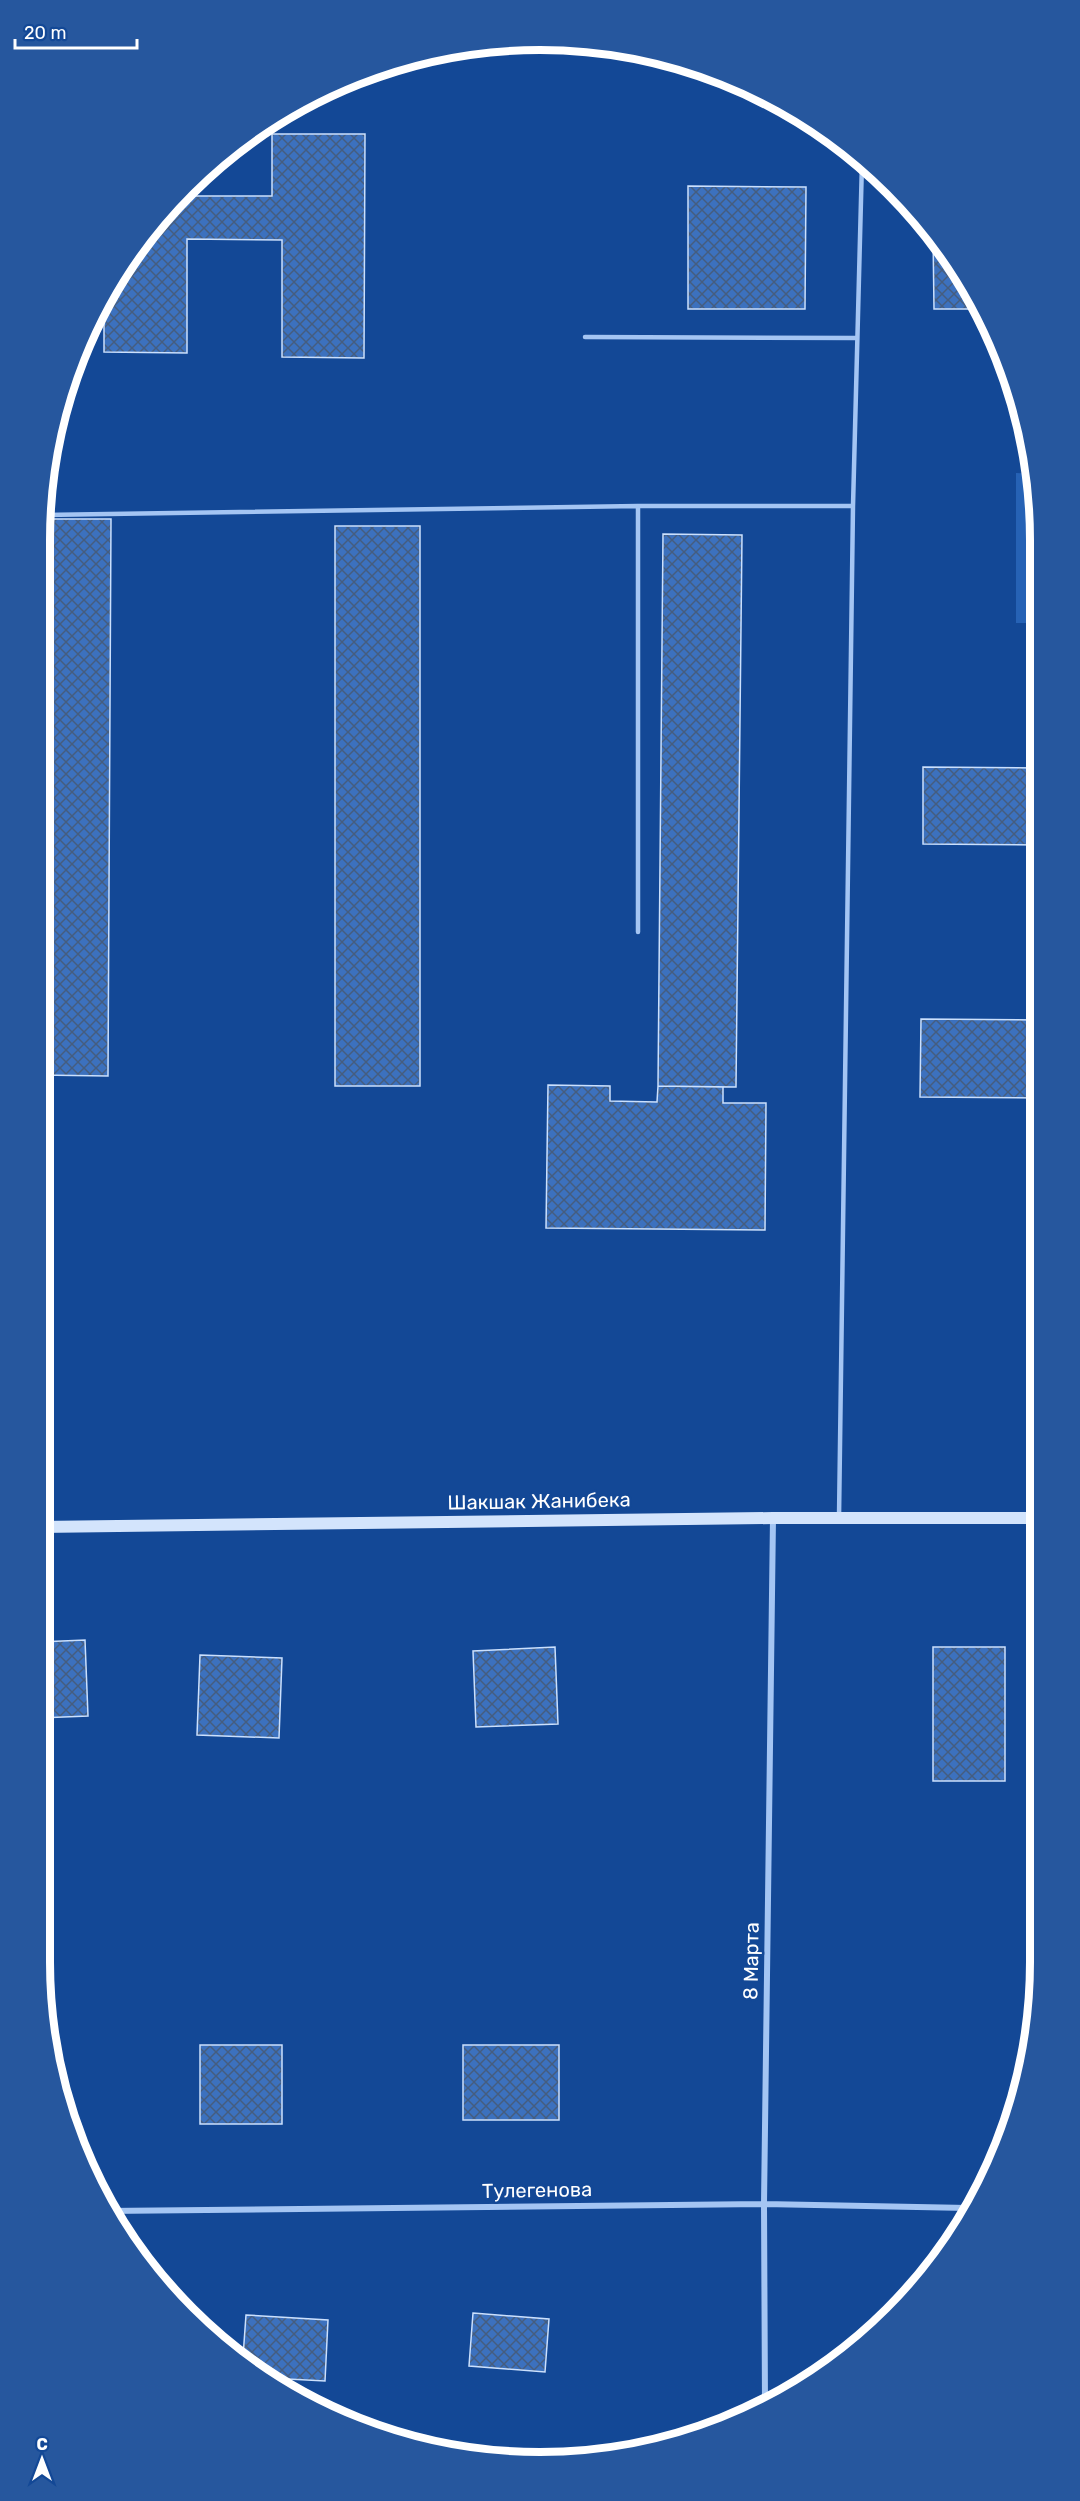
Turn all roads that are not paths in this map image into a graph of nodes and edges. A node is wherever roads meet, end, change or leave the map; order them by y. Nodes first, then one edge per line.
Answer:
1 (862, 170) edge
2 (585, 337) dead end
3 (857, 338) junction
4 (638, 506) junction
5 (853, 506) junction
6 (51, 515) edge
7 (638, 932) dead end
8 (773, 1518) junction
9 (839, 1518) junction
10 (1030, 1518) edge
11 (50, 1527) edge
12 (764, 2204) junction
13 (964, 2208) edge
14 (118, 2211) edge
15 (765, 2397) edge

1 - 3 lane
2 - 3 lane
3 - 5 lane
4 - 5 lane
4 - 6 lane
4 - 7 lane
5 - 9 lane
8 - 9 main road, Шакшак Жанибека
8 - 11 main road, Шакшак Жанибека
8 - 12 street, 8 Марта
9 - 10 main road, Шакшак Жанибека
12 - 13 street, Тулегенова
12 - 14 street, Тулегенова
12 - 15 street, 8 Марта

